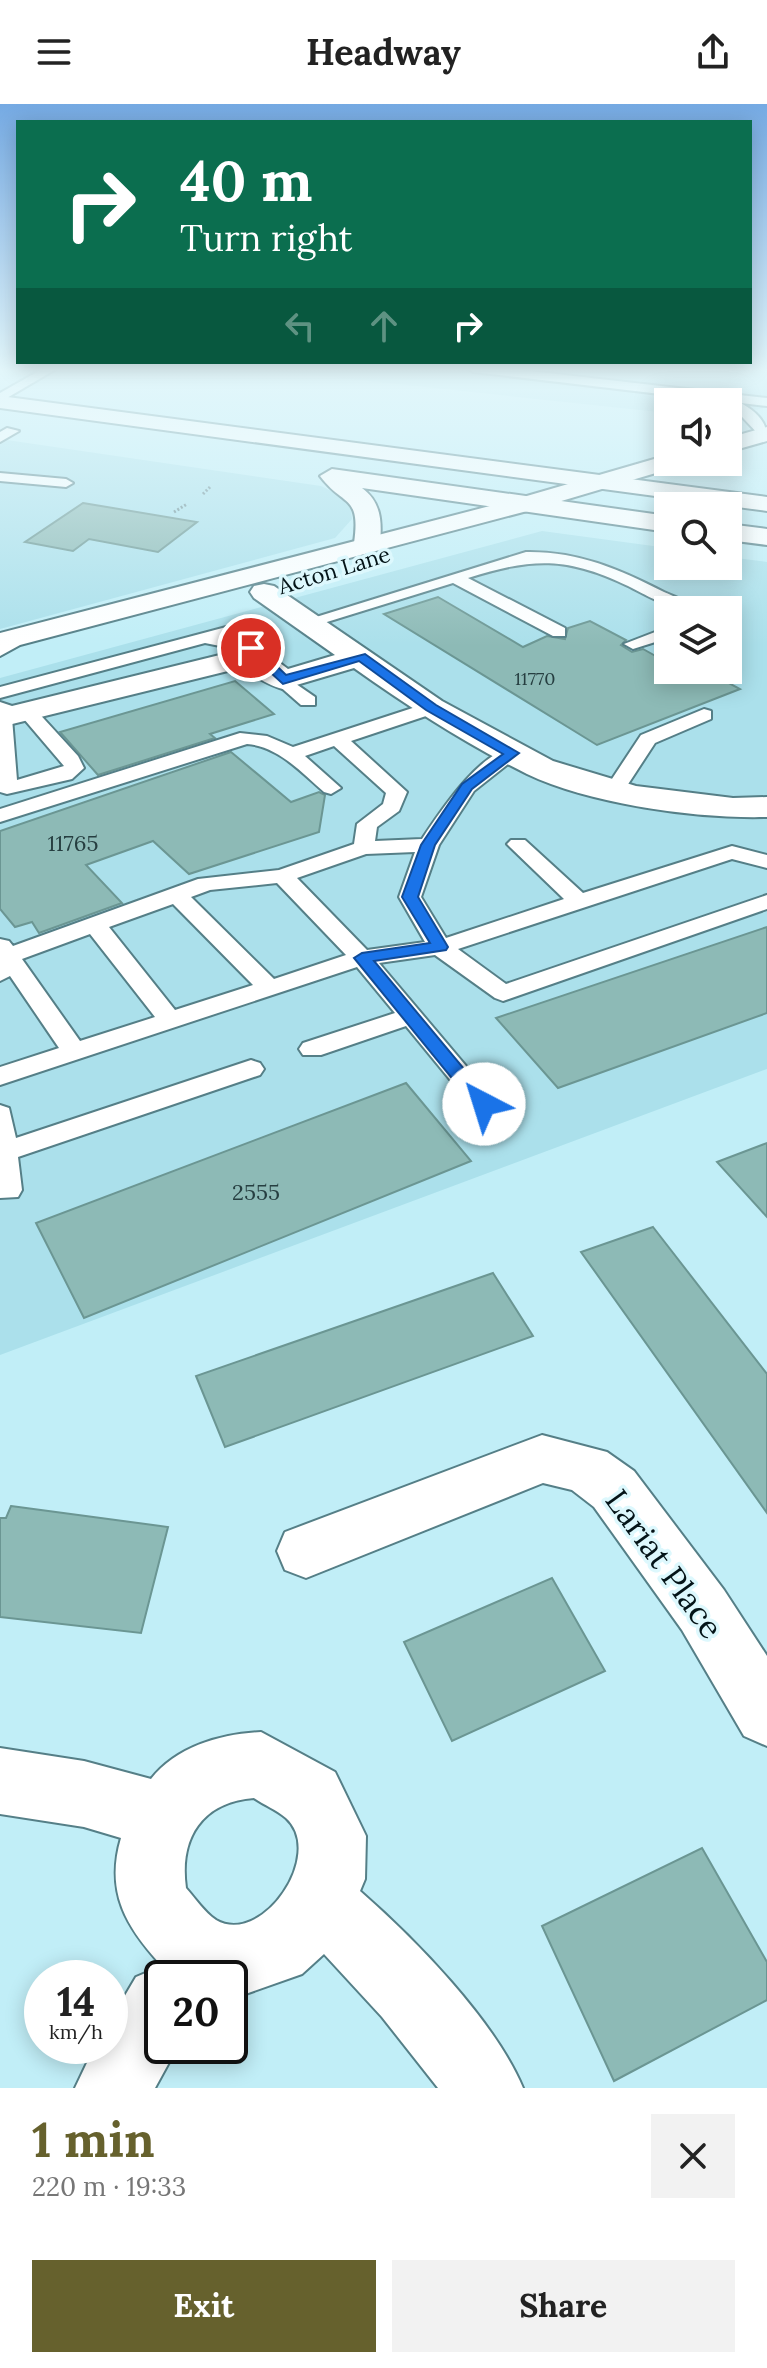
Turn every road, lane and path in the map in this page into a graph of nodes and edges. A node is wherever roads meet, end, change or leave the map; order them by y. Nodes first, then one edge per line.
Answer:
1 (448, 461) edge
2 (654, 466) edge
3 (302, 472) dead end
4 (332, 476) junction
5 (0, 477) edge
6 (599, 481) junction
7 (66, 483) dead end
8 (210, 487) dead end
9 (203, 494) dead end
10 (187, 504) dead end
11 (767, 504) edge
12 (522, 505) junction
13 (174, 512) dead end
14 (654, 522) edge
15 (742, 534) edge
16 (767, 537) edge
17 (367, 543) junction
18 (454, 577) junction
19 (264, 592) junction
20 (659, 596) edge
21 (308, 622) junction
22 (559, 632) dead end
23 (654, 637) edge
24 (633, 644) dead end
25 (174, 646) junction
26 (0, 647) edge
27 (236, 654) junction
28 (361, 656) junction
29 (0, 657) edge
30 (308, 701) dead end
31 (431, 708) junction
32 (7, 709) edge
33 (704, 715) dead end
34 (337, 739) junction
35 (512, 753) junction
36 (291, 754) junction
37 (331, 788) dead end
38 (614, 791) junction
39 (767, 807) edge
40 (0, 816) edge
41 (518, 844) dead end
42 (428, 845) junction
43 (364, 848) junction
44 (767, 862) edge
45 (282, 876) junction
46 (177, 895) junction
47 (579, 901) junction
48 (767, 902) edge
49 (95, 925) junction
50 (440, 947) junction
51 (362, 958) junction
52 (3, 959) edge
53 (269, 988) junction
54 (411, 1016) junction
55 (170, 1020) junction
56 (312, 1049) dead end
57 (74, 1051) junction
58 (251, 1069) dead end
59 (0, 1076) edge
60 (484, 1104) dead end
61 (0, 1114) edge
62 (3, 1152) junction
63 (8, 1190) dead end
64 (306, 1551) dead end
65 (767, 1714) edge
66 (0, 1781) edge
67 (164, 1816) junction
68 (321, 1904) junction
69 (175, 1960) edge
70 (217, 1960) edge
71 (144, 2034) edge
72 (113, 2088) edge
73 (485, 2088) edge

1 - 6 main road
2 - 6 main road, Acton Lane
3 - 4 main road
4 - 12 main road
4 - 17 main road
5 - 7 lane
6 - 11 main road
6 - 12 main road, Acton Lane
8 - 9 path
10 - 13 path
12 - 14 main road
12 - 17 main road, Acton Lane
12 - 19 main road, Acton Lane
15 - 16 main road
17 - 26 main road, Acton Lane
18 - 20 lane
18 - 21 lane
18 - 22 lane
19 - 21 main road
19 - 29 main road, Acton Lane
21 - 28 main road
23 - 24 lane
25 - 27 lane
25 - 27 lane
25 - 32 lane
27 - 28 main road
27 - 30 lane
27 - 32 main road
28 - 31 main road
31 - 34 lane
31 - 35 main road
33 - 38 lane
34 - 36 lane
34 - 43 lane
35 - 38 main road
35 - 42 lane
36 - 37 lane
36 - 40 lane
38 - 39 main road
41 - 47 lane
42 - 43 lane
42 - 50 lane
43 - 45 lane
44 - 47 lane
45 - 46 lane
45 - 51 lane
46 - 49 lane
46 - 53 lane
47 - 50 lane
48 - 50 lane
49 - 52 lane
49 - 55 lane
50 - 51 lane
51 - 53 lane
51 - 54 lane
52 - 57 lane
53 - 55 lane
54 - 56 lane
54 - 60 lane
55 - 57 lane
57 - 59 lane
58 - 62 lane
61 - 62 lane
62 - 63 lane
64 - 65 main road, Lariat Place
66 - 67 main road
67 - 68 main road
67 - 69 main road
68 - 70 main road
68 - 73 main road
71 - 72 main road

